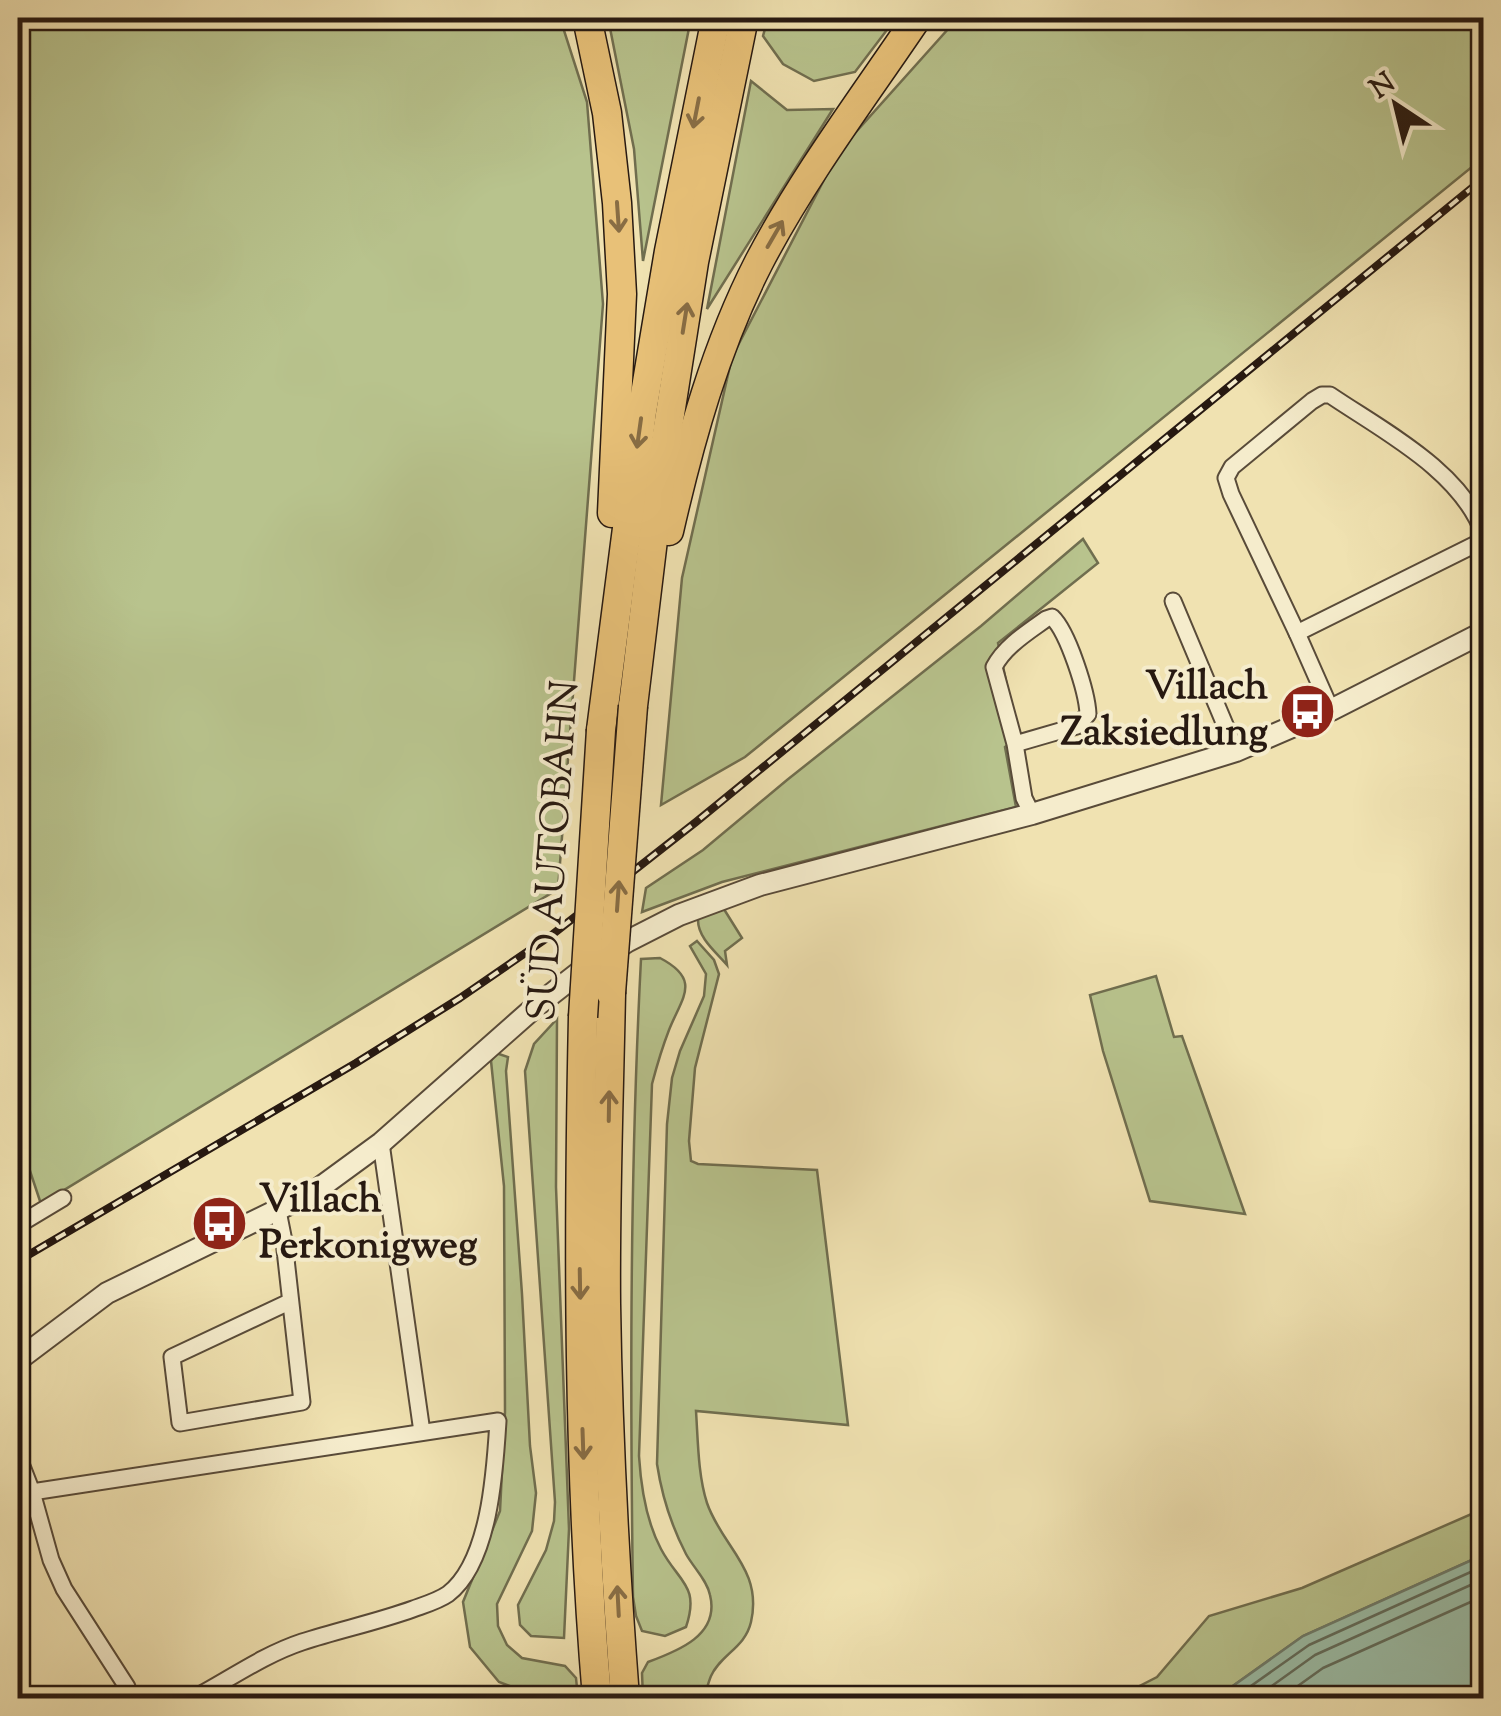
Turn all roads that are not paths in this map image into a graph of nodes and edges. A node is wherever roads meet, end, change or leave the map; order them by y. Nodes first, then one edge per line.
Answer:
1 (587, 18) edge
2 (716, 18) edge
3 (744, 18) edge
4 (917, 18) edge
5 (938, 18) edge
6 (867, 92) junction
7 (1484, 537) edge
8 (646, 588) junction
9 (1173, 601) dead end
10 (616, 604) junction
11 (1484, 632) edge
12 (1298, 633) junction
13 (1331, 710) junction
14 (1015, 744) junction
15 (1236, 751) junction
16 (1032, 814) junction
17 (381, 1143) junction
18 (63, 1198) dead end
19 (278, 1211) junction
20 (18, 1224) edge
21 (289, 1302) junction
22 (18, 1360) edge
23 (422, 1432) junction
24 (18, 1456) edge
25 (32, 1492) junction
26 (129, 1698) edge
27 (194, 1698) edge
28 (597, 1698) edge
29 (625, 1698) edge

1 -> 10 highway
2 -> 10 highway, SÜD AUTOBAHN
8 -> 3 highway, SÜD AUTOBAHN
4 - 6 highway
5 - 6 highway
8 -> 6 highway
7 - 12 street
7 - 12 street
29 -> 8 highway, SÜD AUTOBAHN, bridge
9 - 15 street
10 -> 28 highway, SÜD AUTOBAHN, bridge
11 - 13 street
12 - 13 street
13 - 15 street
14 - 14 street
14 - 16 street
15 - 16 street
16 - 17 street
17 - 19 street
17 - 23 street
18 - 20 street
19 - 21 street
19 - 22 street
21 - 21 street
23 - 25 street
23 - 27 street
24 - 25 street
25 - 26 street

